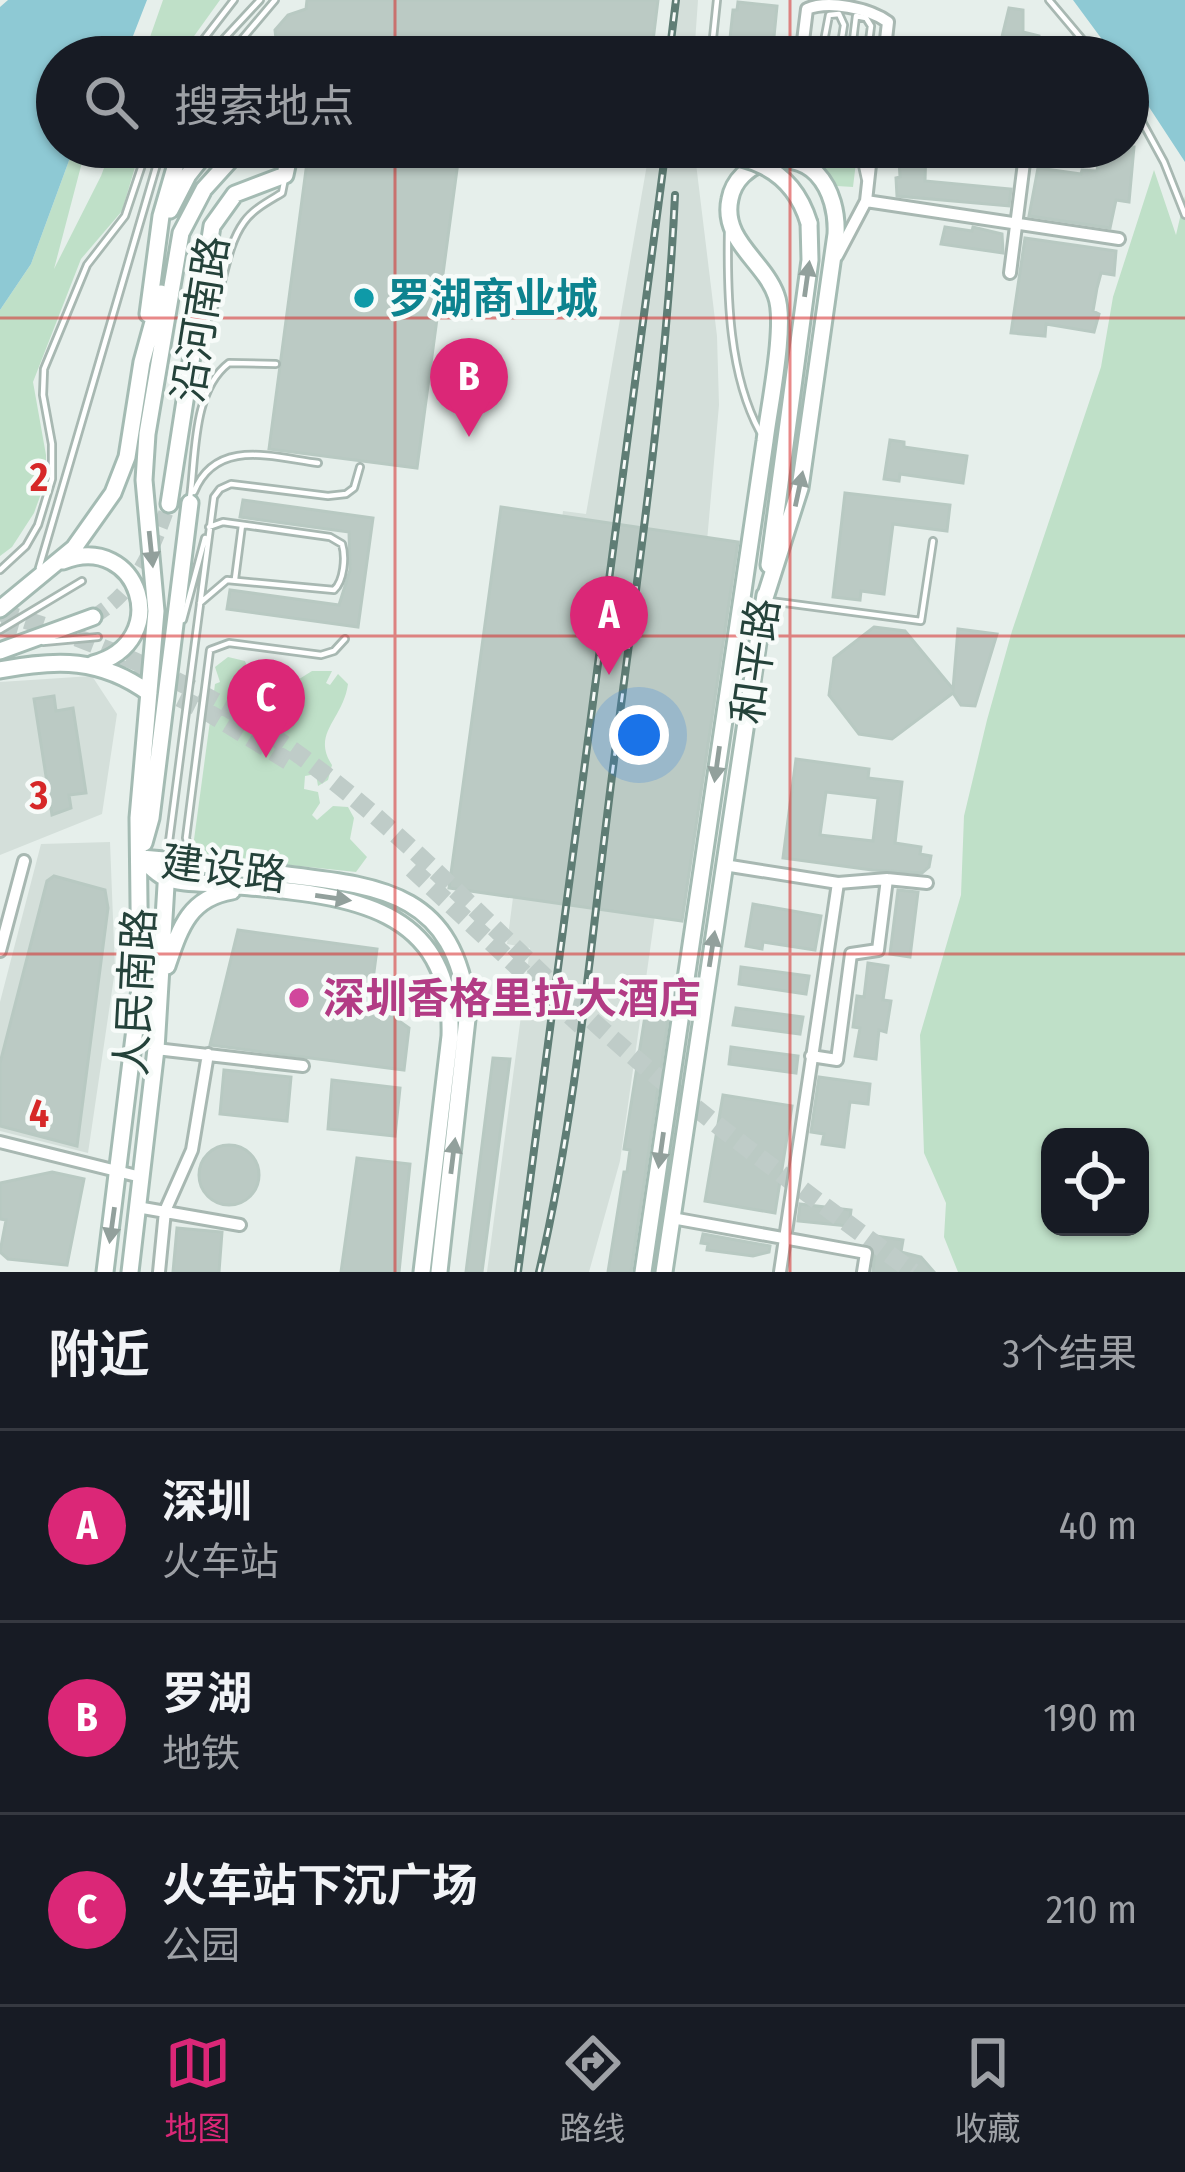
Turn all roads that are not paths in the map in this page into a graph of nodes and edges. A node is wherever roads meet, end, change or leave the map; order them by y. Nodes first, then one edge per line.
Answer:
1 (234, 0) edge
2 (260, 0) edge
3 (274, 0) edge
4 (717, 0) edge
5 (1049, 0) edge
6 (206, 36) edge
7 (227, 36) edge
8 (244, 36) edge
9 (713, 36) edge
10 (804, 36) edge
11 (825, 36) edge
12 (842, 36) edge
13 (854, 36) edge
14 (870, 36) edge
15 (886, 36) edge
16 (1079, 36) edge
17 (1149, 132) edge
18 (141, 168) edge
19 (156, 168) edge
20 (175, 168) edge
21 (195, 168) edge
22 (223, 168) edge
23 (287, 168) edge
24 (752, 168) edge
25 (768, 168) edge
26 (809, 168) edge
27 (862, 168) edge
28 (870, 168) edge
29 (1025, 168) edge
30 (286, 176) junction
31 (867, 196) junction
32 (728, 208) junction
33 (1185, 215) edge
34 (1018, 225) junction
35 (1119, 239) dead end
36 (176, 251) junction
37 (154, 260) junction
38 (833, 264) junction
39 (1010, 273) dead end
40 (194, 339) junction
41 (142, 362) junction
42 (276, 364) dead end
43 (765, 441) junction
44 (318, 463) dead end
45 (360, 467) dead end
46 (144, 480) junction
47 (190, 503) junction
48 (169, 504) tunnel mouth
49 (242, 524) junction
50 (209, 527) junction
51 (933, 541) dead end
52 (58, 564) junction
53 (0, 570) edge
54 (235, 579) junction
55 (82, 581) dead end
56 (33, 585) junction
57 (764, 601) junction
58 (200, 603) junction
59 (0, 609) edge
60 (0, 630) edge
61 (98, 637) dead end
62 (345, 639) dead end
63 (0, 641) edge
64 (20, 645) junction
65 (0, 651) edge
66 (93, 664) junction
67 (170, 669) junction
68 (0, 670) edge
69 (149, 693) junction
70 (140, 858) junction
71 (167, 860) junction
72 (24, 861) dead end
73 (724, 866) junction
74 (166, 879) junction
75 (886, 879) junction
76 (353, 881) junction
77 (838, 883) junction
78 (926, 884) dead end
79 (254, 888) junction
80 (0, 951) edge
81 (160, 986) junction
82 (156, 1049) junction
83 (208, 1054) junction
84 (811, 1056) junction
85 (303, 1066) dead end
86 (0, 1142) edge
87 (119, 1172) junction
88 (141, 1177) junction
89 (137, 1207) junction
90 (165, 1211) junction
91 (672, 1218) junction
92 (240, 1225) dead end
93 (785, 1238) junction
94 (105, 1272) edge
95 (130, 1272) edge
96 (159, 1272) edge
97 (422, 1272) edge
98 (440, 1272) edge
99 (643, 1272) edge
100 (664, 1272) edge
101 (780, 1272) edge
102 (863, 1272) edge

1 - 6 lane
2 - 7 lane
3 - 8 lane
4 - 9 lane
5 - 16 lane
10 - 15 street
11 - 12 lane
13 - 14 lane
17 - 33 lane
18 - 53 lane
19 - 56 lane
20 - 37 main road
21 - 37 main road
22 - 36 main road
23 - 30 main road
24 - 32 main road
57 -> 25 main road, 和平路, bridge
26 - 38 main road
27 - 31 lane
28 - 31 street
29 - 34 street
30 - 40 lane
30 - 40 main road, 沿河南路
31 - 34 street
31 - 38 street
32 - 43 lane
32 - 43 main road, 和平路
34 - 35 street
34 - 39 street
36 - 41 main road
36 - 46 main road
37 - 41 main road
57 -> 38 main road
40 - 48 main road, 沿河南路
41 - 46 main road
41 - 52 main road, 沿河南路
42 - 47 lane
43 -> 99 main road, 和平路
44 - 47 lane
45 - 50 lane
46 -> 69 main road, 人民南路
47 - 67 main road
49 - 50 lane
49 - 54 lane
49 - 54 lane
50 - 58 lane
50 - 67 lane
51 - 57 lane
52 - 56 main road, 沿河南路
52 - 66 main road
54 - 58 lane
55 - 60 lane
56 - 59 main road, 沿河南路
57 - 73 main road, 和平路
58 - 71 lane
61 - 64 lane
62 - 76 lane
63 - 64 main road
64 - 65 main road
66 - 68 main road
66 - 69 main road
67 - 70 main road
69 - 70 main road, 人民南路
70 - 71 main road, 建设路
70 - 74 main road, 建设路
70 - 87 main road, 人民南路
71 - 74 main road, 人民南路
71 - 76 main road, 建设路
72 - 80 street
73 - 77 street
91 -> 73 main road, 和平路
74 - 79 main road, 建设路
74 - 81 main road, 人民南路
75 - 77 street
75 - 78 street
75 - 84 street
98 -> 76 main road, 建设路
77 - 84 street
79 - 81 main road
79 -> 97 main road, 建设路
81 - 82 main road, 人民南路
82 - 83 street
82 - 88 main road, 人民南路
83 - 85 street
83 - 90 street
84 - 93 street
86 - 87 street
87 - 88 street
87 -> 94 main road, 人民南路
88 - 89 main road, 人民南路
89 - 90 street
89 - 95 main road, 人民南路
90 - 92 street
90 - 96 street
91 - 93 street
91 - 100 main road, 和平路
93 - 101 street
93 - 102 street

